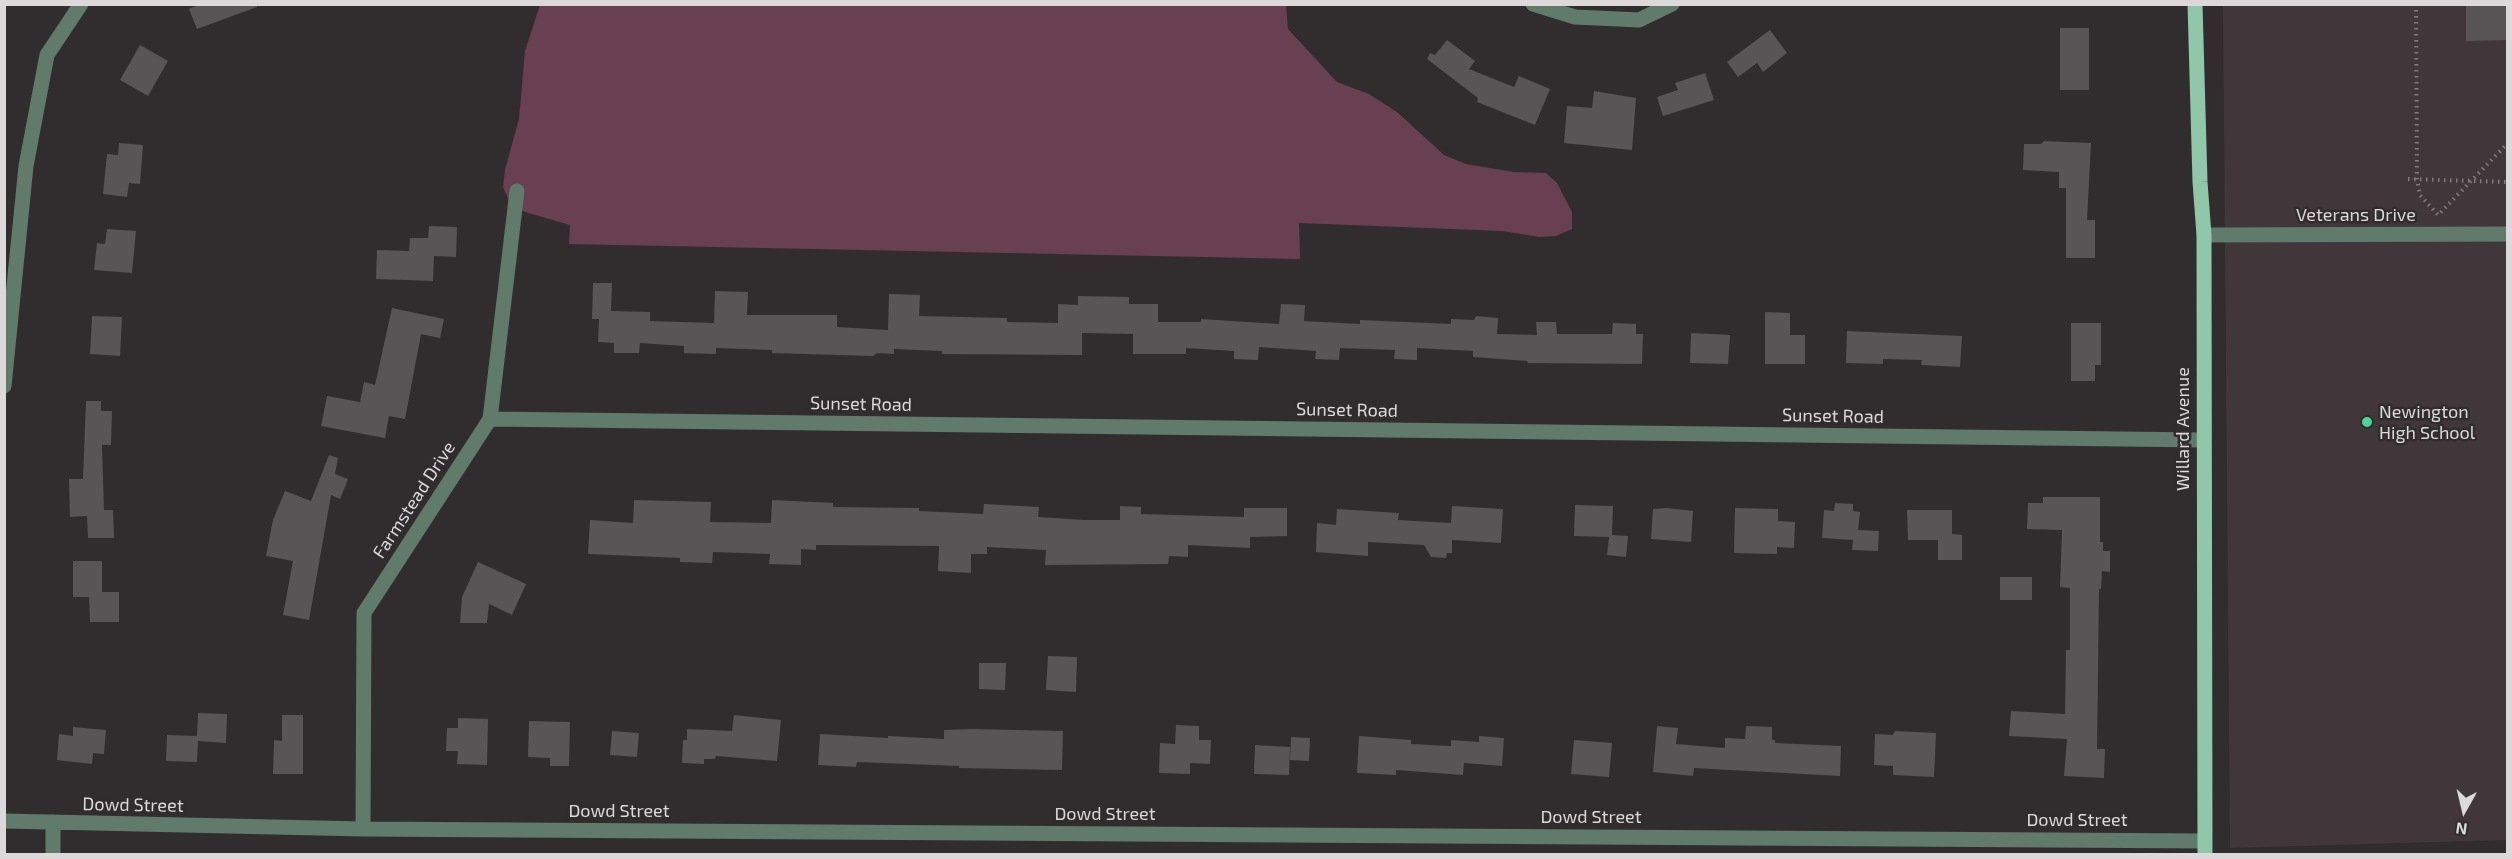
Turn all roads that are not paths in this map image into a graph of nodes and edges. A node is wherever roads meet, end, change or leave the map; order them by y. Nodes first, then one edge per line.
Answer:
1 (81, 4) edge
2 (1533, 4) edge
3 (1672, 4) edge
4 (2195, 4) edge
5 (517, 191) dead end
6 (2508, 234) edge
7 (2204, 236) junction
8 (4, 386) edge
9 (490, 419) junction
10 (2203, 440) junction
11 (4, 821) edge
12 (53, 822) junction
13 (363, 829) junction
14 (2205, 848) edge
15 (53, 855) edge

1 - 8 street
2 - 3 street
4 - 7 main road, Willard Avenue
5 - 9 street, Farmstead Drive
6 - 7 street, Veterans Drive
7 - 10 main road, Willard Avenue
9 - 10 street, Sunset Road
9 - 13 street, Farmstead Drive
10 - 14 main road, Willard Avenue
11 - 12 street, Dowd Street
12 - 13 street, Dowd Street
12 - 15 street
13 - 14 street, Dowd Street

